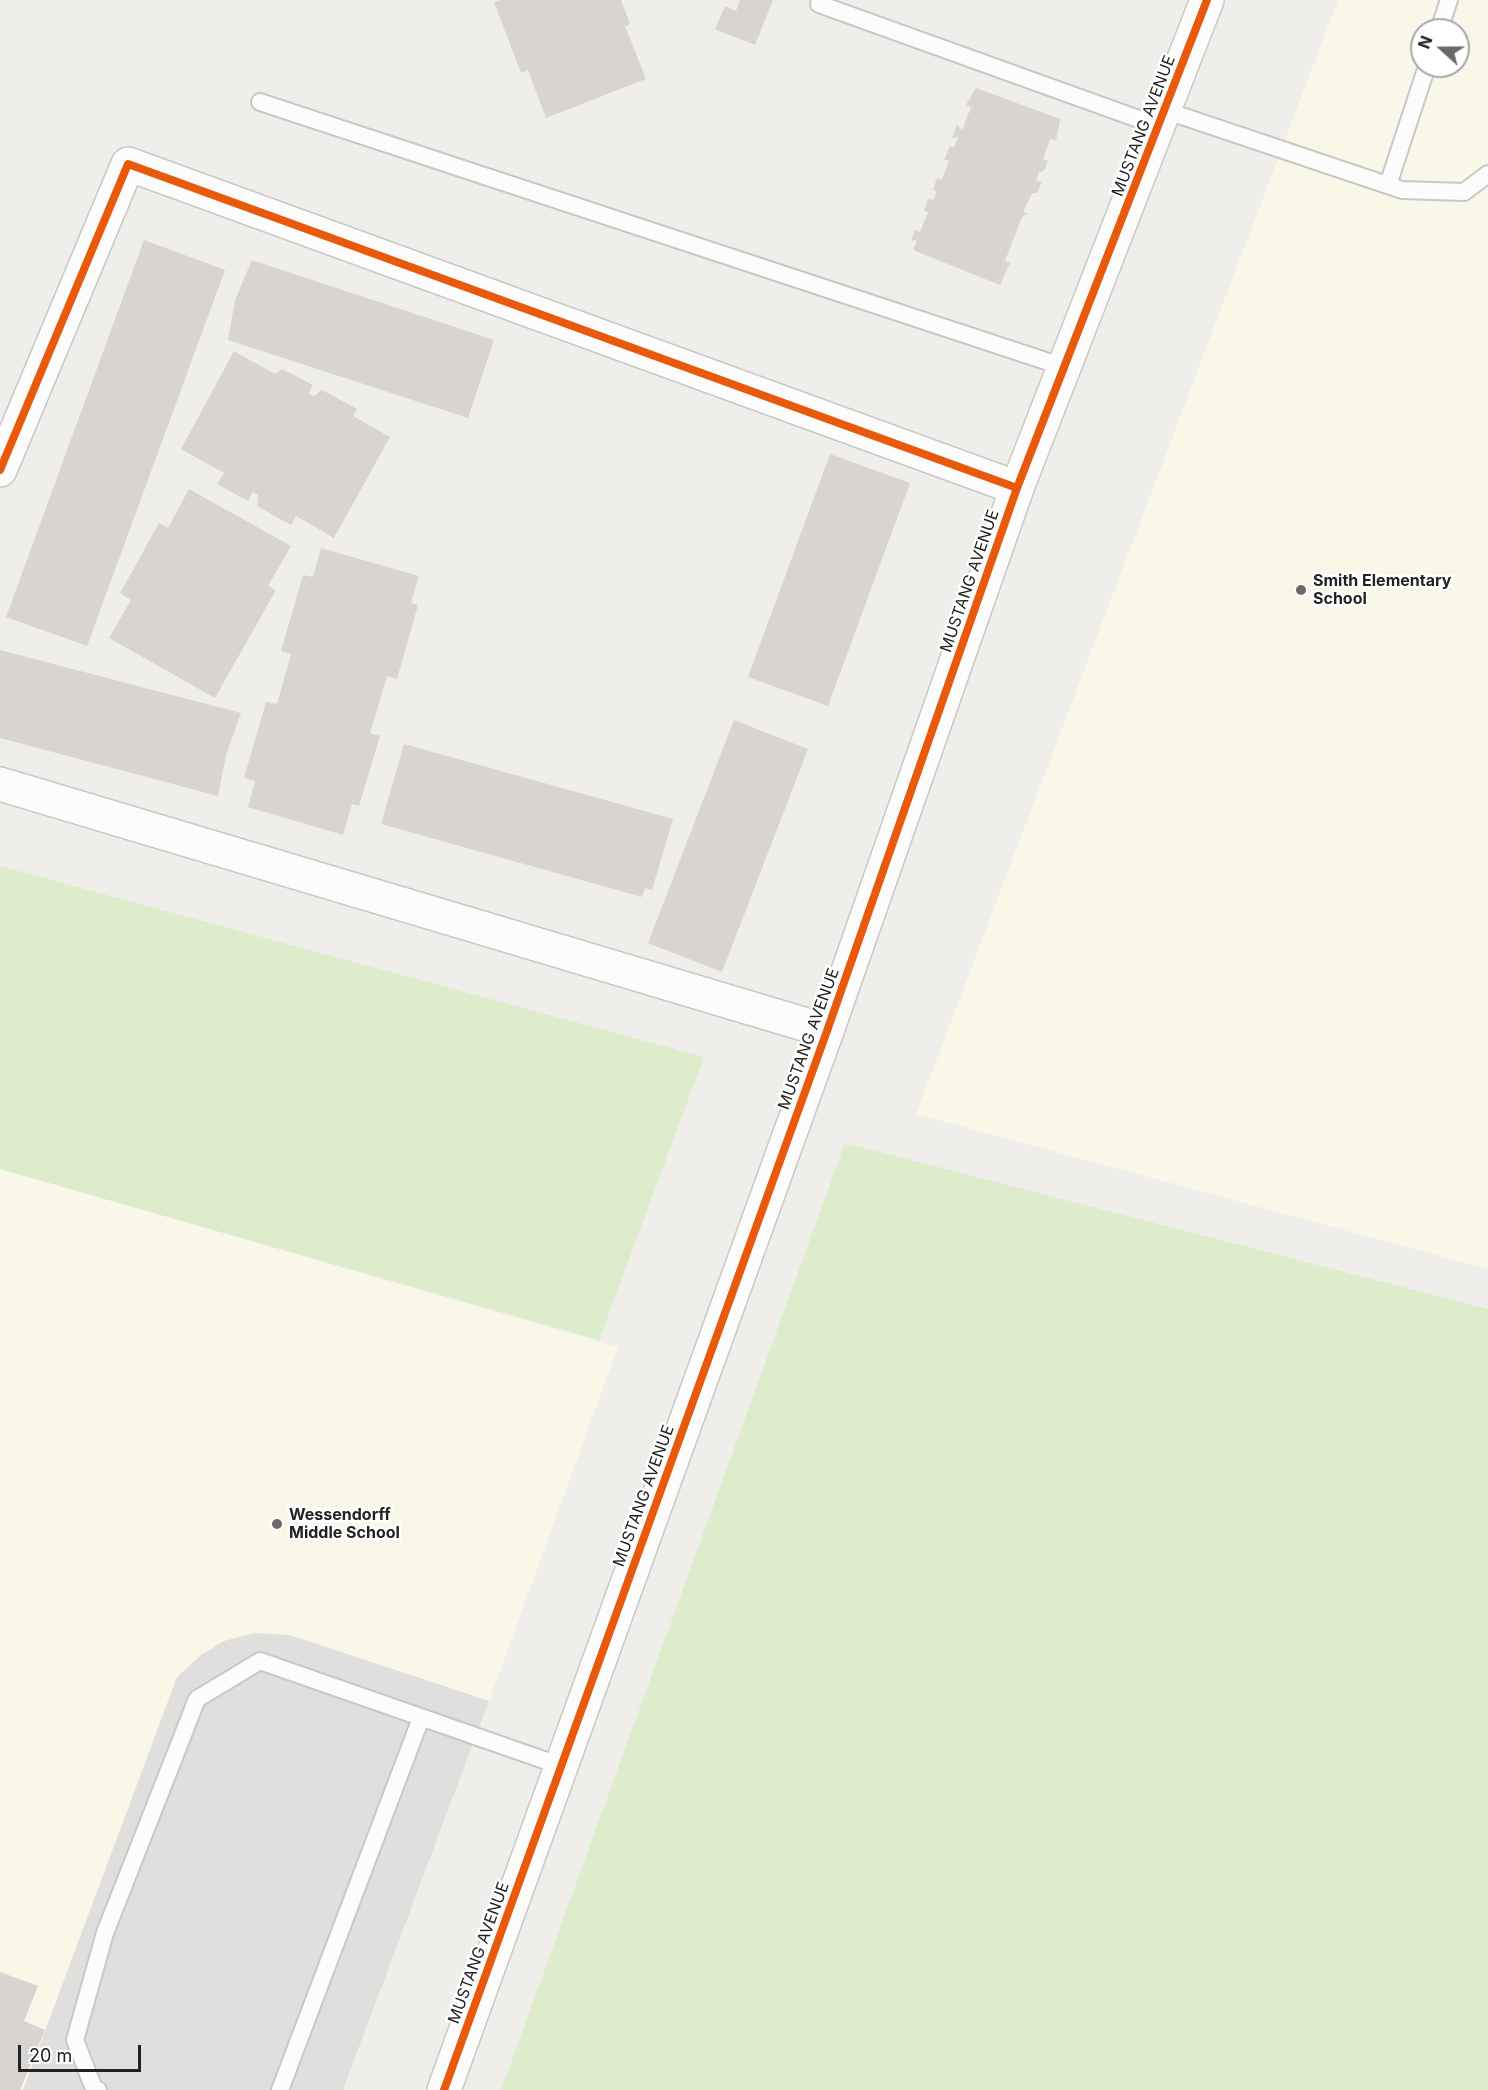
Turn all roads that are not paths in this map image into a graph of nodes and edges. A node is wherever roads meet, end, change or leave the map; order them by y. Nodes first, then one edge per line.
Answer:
1 (1208, 0) edge
2 (1449, 0) edge
3 (819, 4) dead end
4 (1443, 18) edge
5 (1423, 78) edge
6 (260, 102) dead end
7 (1161, 118) junction
8 (1488, 174) edge
9 (1388, 185) junction
10 (1064, 367) junction
11 (0, 470) edge
12 (1017, 488) junction
13 (0, 784) edge
14 (827, 1031) junction
15 (421, 1718) junction
16 (561, 1766) junction
17 (98, 2090) edge
18 (280, 2090) edge
19 (444, 2090) edge

1 - 7 street, MUSTANG AVENUE
2 - 4 lane
3 - 7 lane
5 - 9 lane
6 - 10 lane
7 - 9 lane
7 - 10 street, MUSTANG AVENUE
8 - 9 lane
10 - 12 street, MUSTANG AVENUE
11 - 12 street
12 - 14 street, MUSTANG AVENUE
13 - 14 street
14 - 16 street, MUSTANG AVENUE
15 - 16 lane
15 - 17 lane
15 - 18 lane
16 - 19 street, MUSTANG AVENUE

